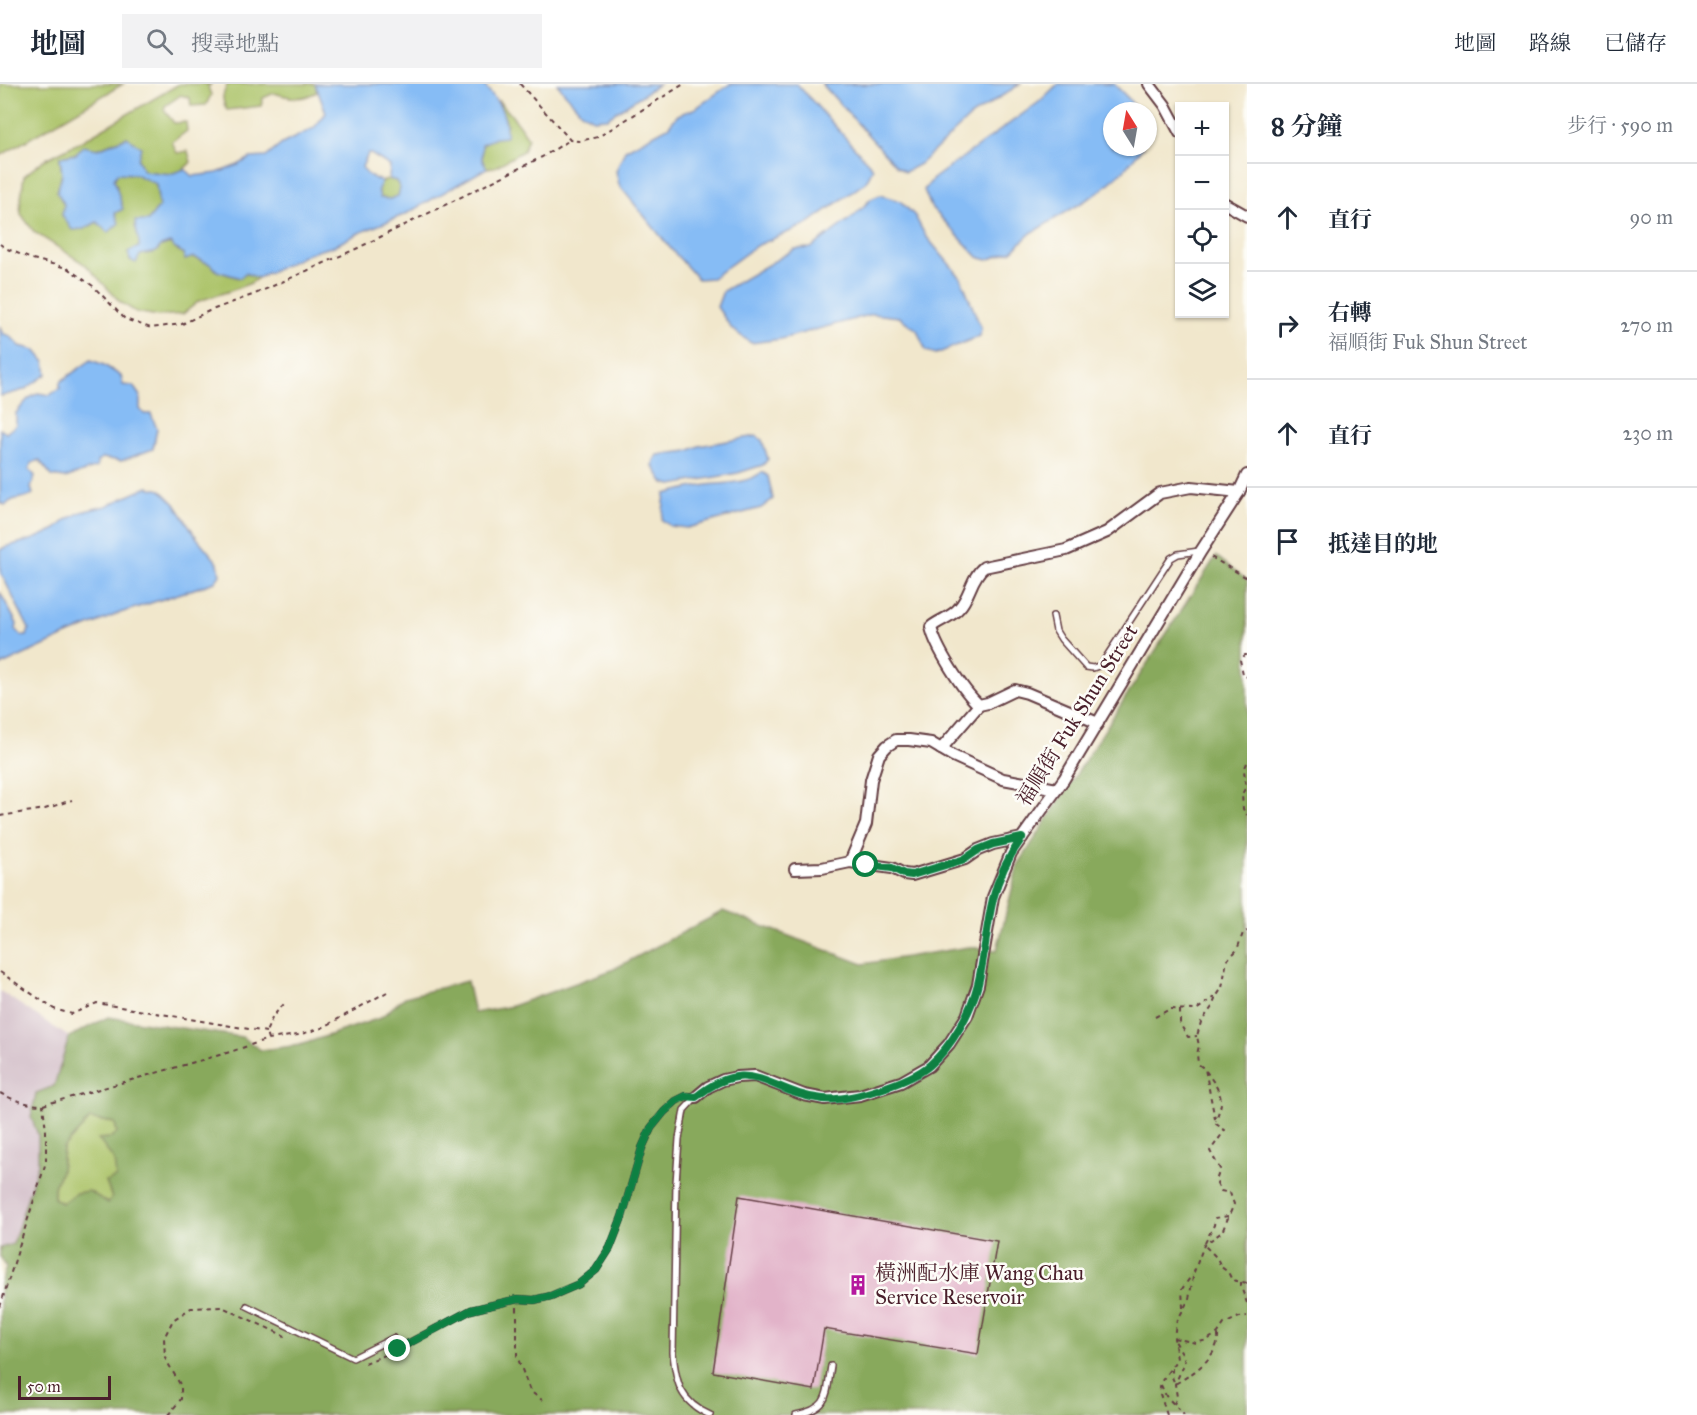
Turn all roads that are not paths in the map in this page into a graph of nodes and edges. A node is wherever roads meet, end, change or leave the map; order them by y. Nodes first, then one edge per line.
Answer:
1 (1149, 84) edge
2 (1175, 125) edge
3 (1229, 206) edge
4 (1247, 216) edge
5 (1247, 475) edge
6 (1239, 492) junction
7 (1201, 550) junction
8 (1053, 616) dead end
9 (979, 705) junction
10 (1098, 723) junction
11 (941, 749) junction
12 (1057, 789) junction
13 (1022, 838) junction
14 (850, 862) junction
15 (795, 869) dead end
16 (696, 1097) junction
17 (247, 1306) dead end
18 (397, 1346) dead end
19 (392, 1352) road end
20 (831, 1366) dead end
21 (710, 1415) edge
22 (796, 1415) edge

1 - 2 street
3 - 4 street
5 - 6 street, 福順街 Fuk Shun Street
6 - 7 street, 福順街 Fuk Shun Street
6 - 9 street
7 - 8 lane
7 - 10 street, 福順街 Fuk Shun Street
9 - 10 street
9 - 11 street
10 - 12 street, 福順街 Fuk Shun Street
11 - 12 street
11 - 14 street
12 - 13 street, 福順街 Fuk Shun Street
13 - 14 street
13 - 16 street, 福順街 Fuk Shun Street
14 - 15 street
16 - 19 lane
16 - 21 lane, 福順街 Fuk Shun Street
17 - 18 lane
20 - 22 lane

